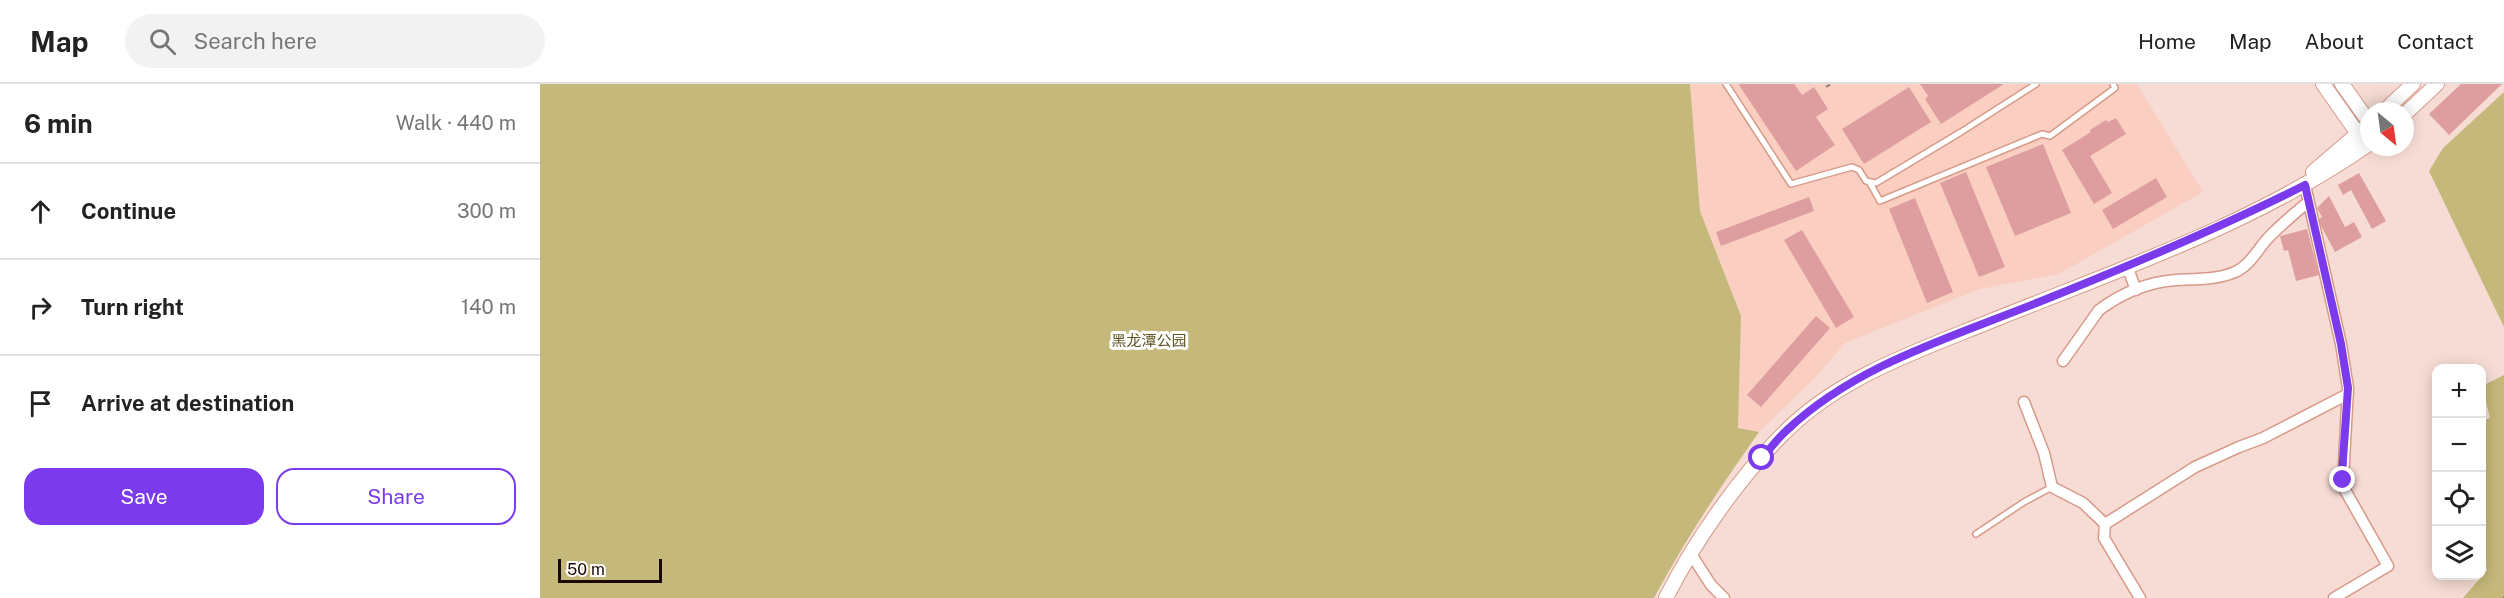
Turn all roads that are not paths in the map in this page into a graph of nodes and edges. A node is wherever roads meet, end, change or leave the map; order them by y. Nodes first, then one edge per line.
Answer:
1 (1726, 84) edge
2 (2036, 84) edge
3 (2113, 84) edge
4 (2323, 84) edge
5 (2342, 84) edge
6 (2413, 84) edge
7 (2437, 84) edge
8 (2394, 102) edge
9 (2414, 106) edge
10 (2360, 122) edge
11 (2360, 127) edge
12 (2360, 139) edge
13 (2360, 139) edge
14 (1870, 183) junction
15 (2305, 185) junction
16 (2281, 198) junction
17 (2308, 202) junction
18 (2127, 266) junction
19 (2136, 290) junction
20 (2063, 361) dead end
21 (2348, 394) junction
22 (2024, 402) dead end
23 (2052, 487) junction
24 (2105, 524) junction
25 (1976, 534) dead end
26 (1691, 554) junction
27 (1666, 598) edge
28 (1724, 598) edge
29 (2140, 598) edge
30 (2334, 598) edge

1 - 14 lane
2 - 14 lane
3 - 14 lane
4 - 11 street
5 - 10 street
6 - 8 street
7 - 9 street
12 - 15 street
13 - 16 street
15 - 16 street
15 - 17 street
16 - 18 street
17 - 19 street
17 - 21 street
18 - 19 street
18 - 26 street
19 - 20 street
21 - 24 street
21 - 30 street
22 - 23 street
23 - 24 street
23 - 25 lane
24 - 29 street
26 - 27 street
26 - 28 street

